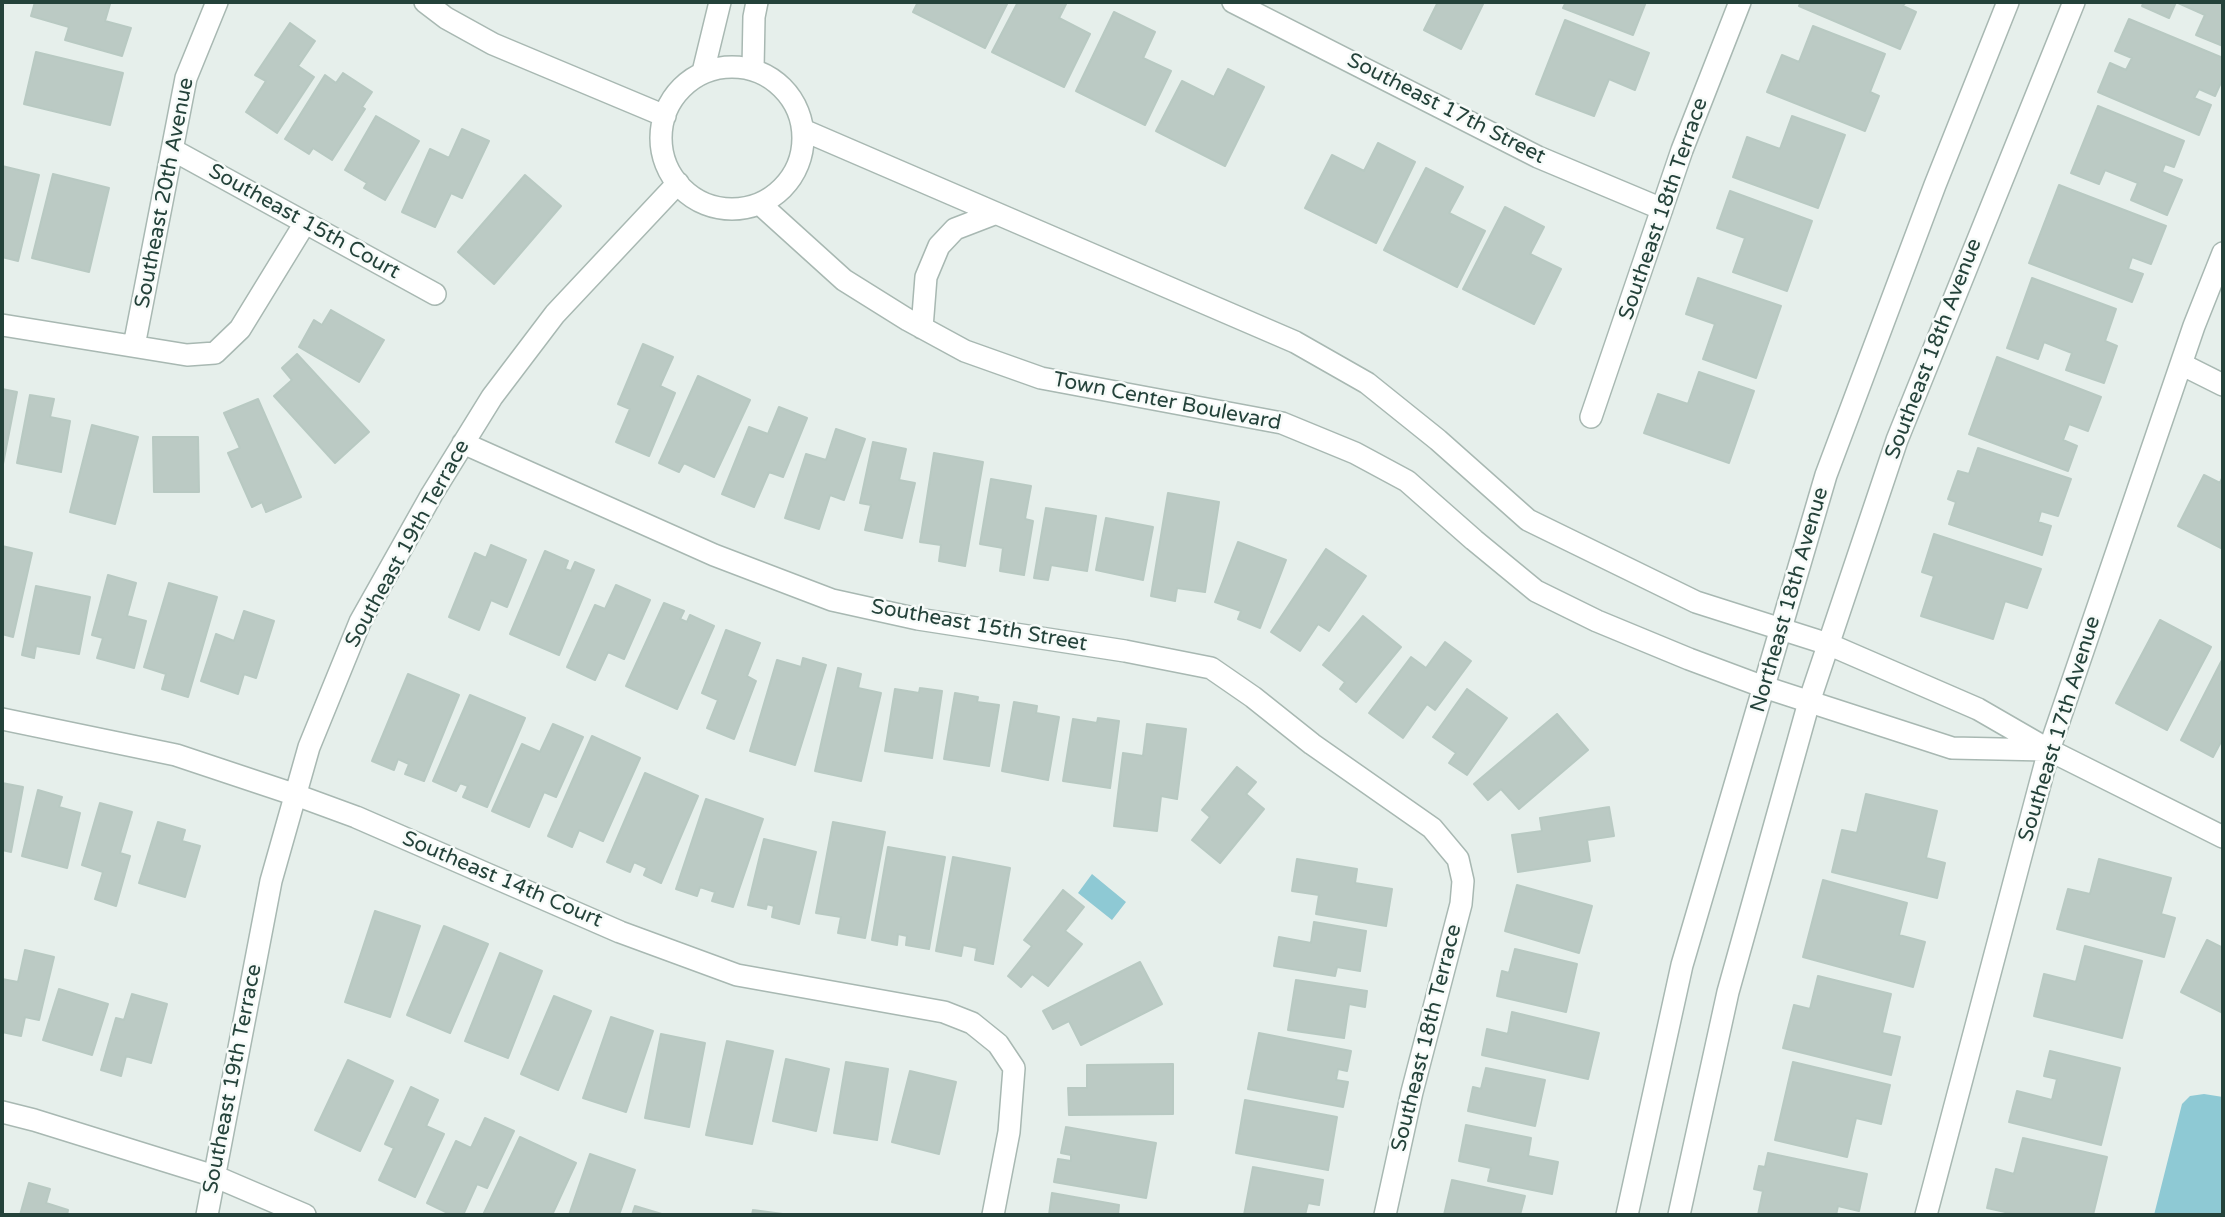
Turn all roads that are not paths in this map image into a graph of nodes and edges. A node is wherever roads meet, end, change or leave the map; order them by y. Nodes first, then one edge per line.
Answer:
1 (217, 2) edge
2 (425, 2) edge
3 (720, 2) edge
4 (757, 2) edge
5 (1233, 2) edge
6 (1740, 2) edge
7 (2008, 2) edge
8 (2074, 2) edge
9 (753, 69) junction
10 (704, 72) junction
11 (665, 116) junction
12 (803, 130) junction
13 (173, 150) junction
14 (678, 183) junction
15 (760, 204) junction
16 (1662, 209) junction
17 (994, 214) junction
18 (305, 223) junction
19 (2223, 253) edge
20 (435, 294) dead end
21 (2, 325) edge
22 (922, 328) junction
23 (134, 346) junction
24 (2181, 364) junction
25 (2223, 385) edge
26 (1591, 418) dead end
27 (463, 443) junction
28 (1781, 629) junction
29 (1828, 644) junction
30 (1764, 687) junction
31 (1809, 702) junction
32 (2, 719) edge
33 (2049, 750) junction
34 (296, 794) junction
35 (2223, 837) edge
36 (1458, 859) joint
37 (2, 1112) edge
38 (214, 1176) junction
39 (207, 1215) edge
40 (305, 1215) edge
41 (993, 1215) edge
42 (1385, 1215) edge
43 (1627, 1215) edge
44 (1679, 1215) edge
45 (1926, 1215) edge

1 - 13 street, Southeast 20th Avenue
2 - 11 street
3 - 10 street
4 - 9 street
5 - 16 street, Southeast 17th Street
6 - 16 street, Southeast 18th Terrace
7 - 28 street, Northeast 18th Avenue
8 - 29 street, Southeast 18th Avenue
9 - 10 street
9 - 12 street
10 - 11 street
11 - 14 street
12 - 15 street
12 - 17 street
13 - 18 street, Southeast 15th Court
13 - 23 street, Southeast 20th Avenue
14 - 15 street
14 - 27 street, Southeast 19th Terrace
15 - 22 street, Town Center Boulevard
16 - 26 street, Southeast 18th Terrace
17 - 22 street
17 - 28 street
18 - 20 street, Southeast 15th Court
18 - 23 street
19 - 24 street, Southeast 17th Avenue
21 - 23 street
22 - 30 street, Town Center Boulevard
24 - 25 street
24 - 33 street, Southeast 17th Avenue
27 - 34 street, Southeast 19th Terrace
27 - 36 street, Southeast 15th Street
28 - 29 street
28 - 30 street, Northeast 18th Avenue
29 - 31 street, Southeast 18th Avenue
29 - 33 street
30 - 31 street, Town Center Boulevard
30 - 43 street, Northeast 18th Avenue
31 - 33 street, Town Center Boulevard
31 - 44 street
32 - 34 street, Southeast 14th Court
33 - 35 street
33 - 45 street, Southeast 17th Avenue
34 - 38 street, Southeast 19th Terrace
34 - 41 street, Southeast 14th Court
36 - 42 street, Southeast 18th Terrace
37 - 38 street
38 - 39 street, Southeast 19th Terrace
38 - 40 street

